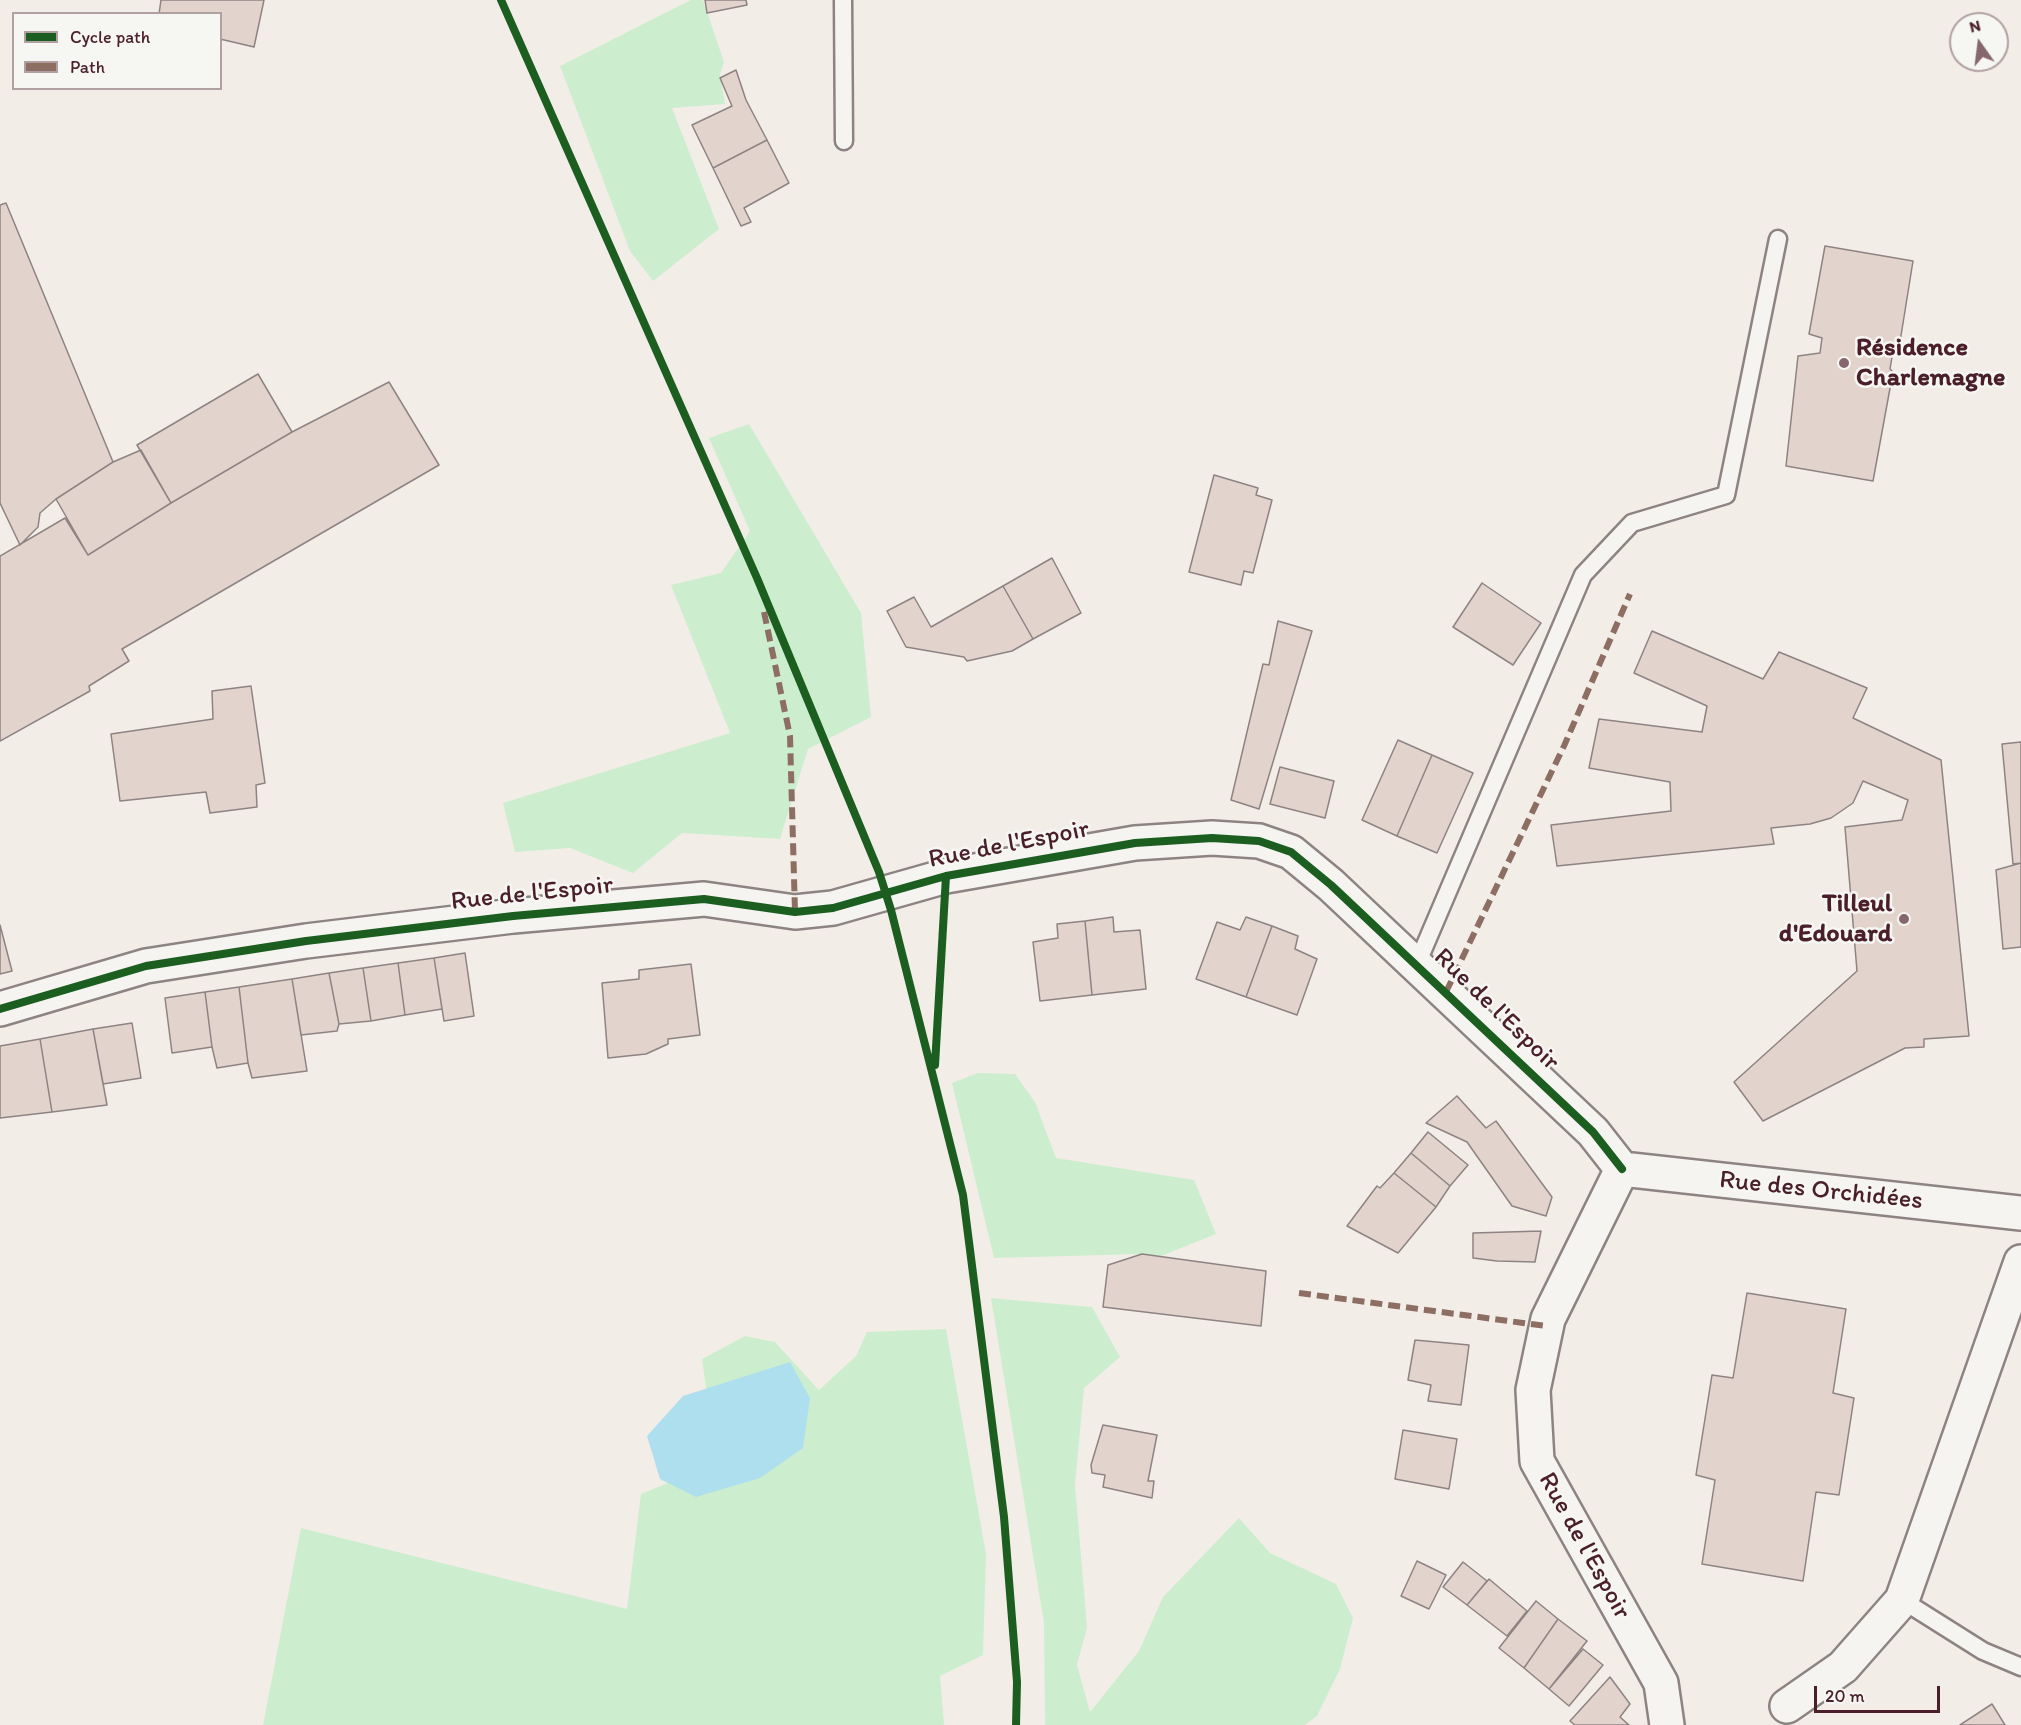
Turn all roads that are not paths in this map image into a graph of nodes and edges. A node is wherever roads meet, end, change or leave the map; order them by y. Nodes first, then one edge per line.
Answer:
1 (843, 0) edge
2 (844, 141) dead end
3 (1778, 239) dead end
4 (1417, 964) junction
5 (0, 1009) edge
6 (1622, 1169) junction
7 (2021, 1213) edge
8 (2021, 1262) edge
9 (1902, 1600) junction
10 (2021, 1667) edge
11 (1787, 1706) dead end
12 (1667, 1725) edge

1 - 2 lane
3 - 4 lane
4 - 5 street, Rue de l'Espoir
4 - 6 street, Rue de l'Espoir
6 - 7 street, Rue des Orchidées
6 - 12 street, Rue de l'Espoir
8 - 9 street
9 - 10 lane
9 - 11 street

